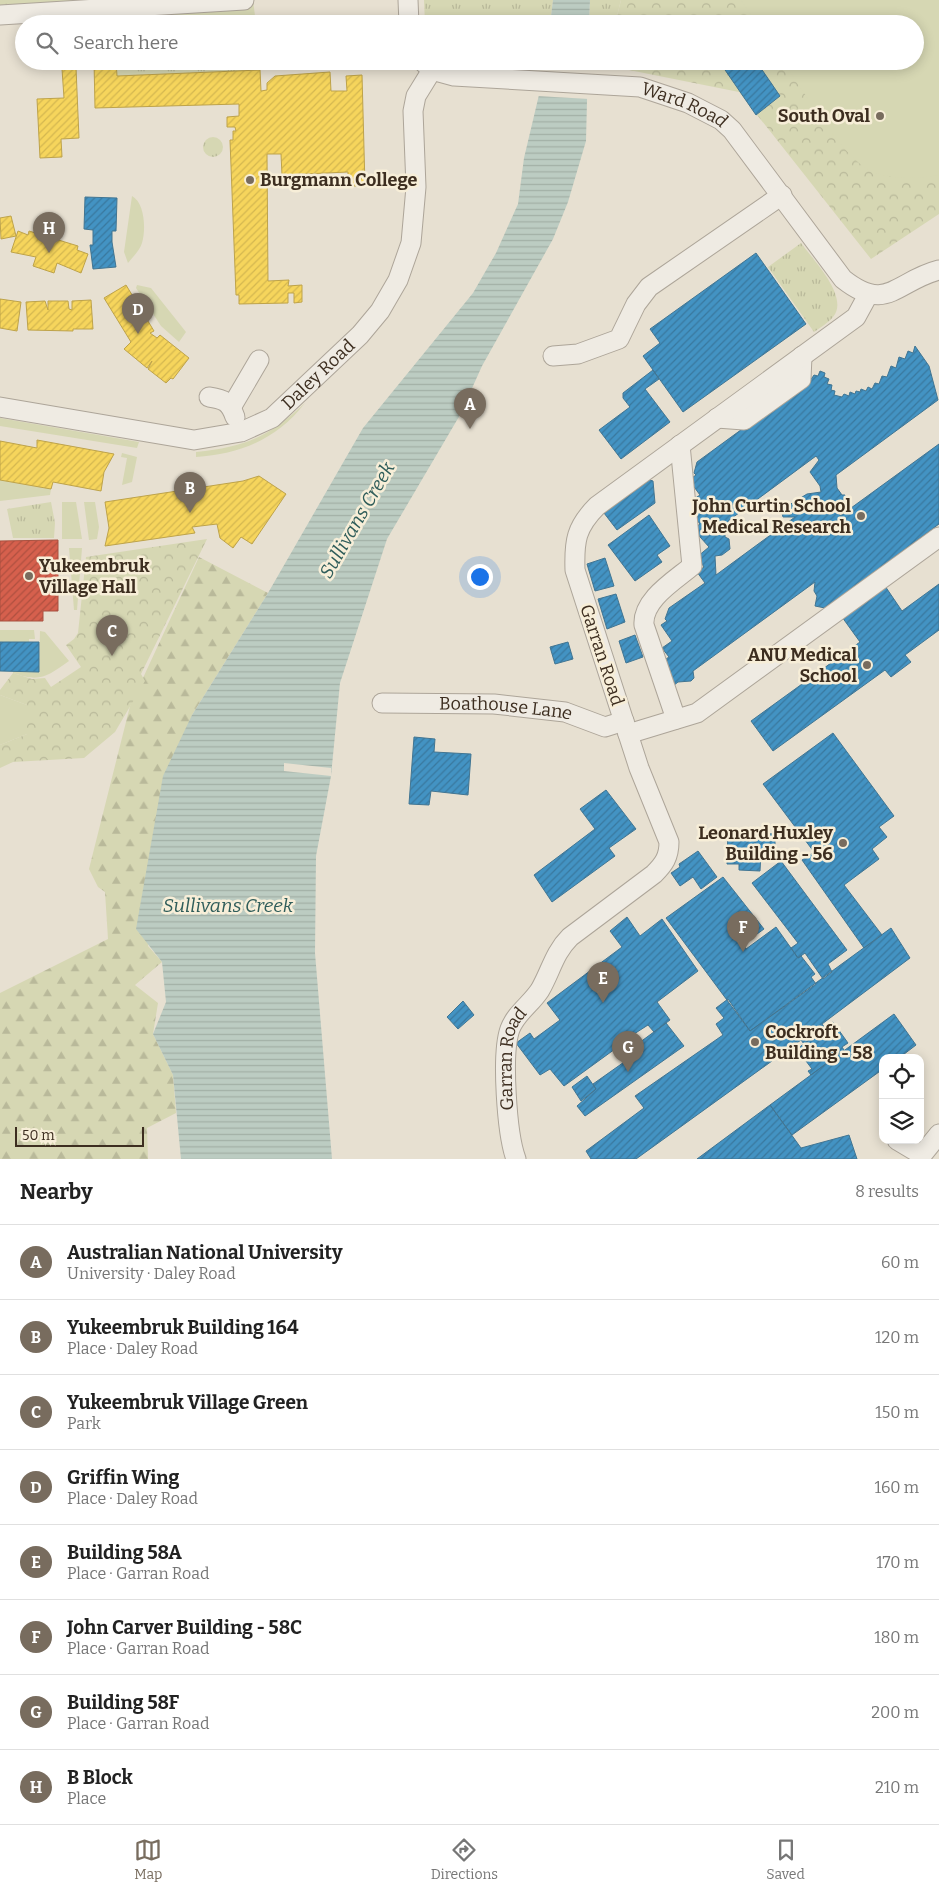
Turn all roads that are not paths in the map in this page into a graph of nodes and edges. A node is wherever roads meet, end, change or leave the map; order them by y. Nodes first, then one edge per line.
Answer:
1 (244, 0) edge
2 (0, 15) edge
3 (426, 70) edge
4 (438, 70) edge
5 (782, 195) junction
6 (938, 273) edge
7 (868, 295) junction
8 (553, 356) dead end
9 (209, 397) dead end
10 (0, 407) edge
11 (241, 432) junction
12 (680, 445) junction
13 (939, 537) edge
14 (382, 703) dead end
15 (676, 719) junction
16 (626, 727) junction
17 (939, 1134) edge
18 (904, 1144) edge
19 (516, 1159) edge

1 - 2 street
3 - 11 street, Daley Road
4 - 5 street, Ward Road
5 - 7 street, Ward Road
5 - 8 street
6 - 7 street
7 - 12 street, Garran Road
9 - 11 street
10 - 11 street, Daley Road
12 - 15 street
12 - 16 street, Garran Road
13 - 15 street, Boathouse Lane
14 - 16 street, Boathouse Lane
15 - 16 street, Boathouse Lane
16 - 19 street, Garran Road
17 - 18 street

